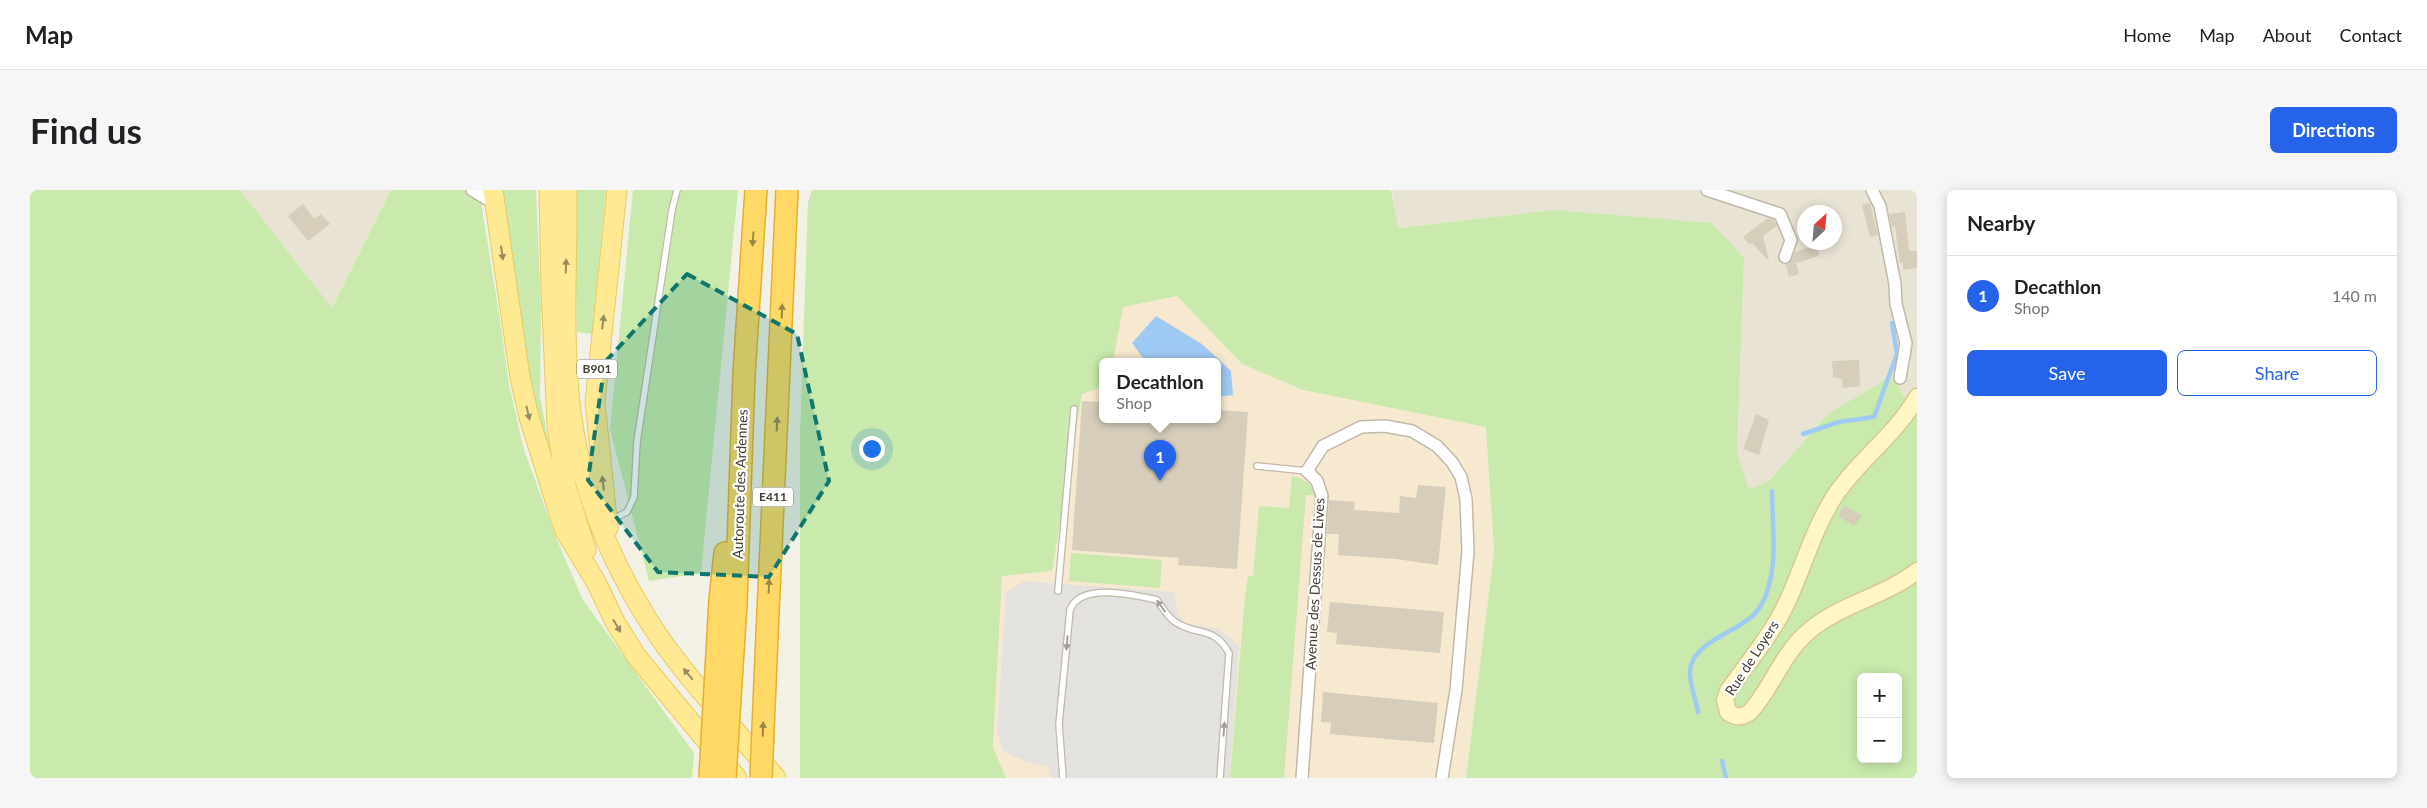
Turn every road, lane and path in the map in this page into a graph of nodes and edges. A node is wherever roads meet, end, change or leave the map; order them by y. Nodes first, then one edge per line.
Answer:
1 (472, 190) edge
2 (549, 190) edge
3 (567, 190) edge
4 (618, 190) edge
5 (677, 190) edge
6 (756, 190) edge
7 (786, 190) edge
8 (1707, 190) edge
9 (1872, 190) edge
10 (494, 197) edge
11 (1786, 257) dead end
12 (1900, 378) dead end
13 (1917, 397) edge
14 (1074, 409) dead end
15 (1257, 466) dead end
16 (1307, 471) junction
17 (607, 522) junction
18 (610, 549) junction
19 (1917, 572) edge
20 (596, 582) junction
21 (1058, 591) dead end
22 (728, 602) junction
23 (710, 778) edge
24 (725, 778) edge
25 (737, 778) edge
26 (761, 778) edge
27 (776, 778) edge
28 (1063, 778) edge
29 (1220, 778) edge
30 (1302, 778) edge
31 (1442, 778) edge

1 - 10 street
2 - 20 main road
18 -> 3 main road, B901
17 -> 4 main road, B901
5 - 17 lane
6 -> 22 highway, Autoroute des Ardennes / E411
26 -> 7 highway, E411, bridge
8 - 11 street
9 - 12 street
10 -> 20 main road
13 - 19 street, Rue de Loyers
14 - 21 lane
15 - 16 lane
16 - 30 street, Avenue des Dessus de Lives
16 - 31 street
17 - 18 main road, B901
27 -> 18 main road, B901
20 -> 25 main road
22 - 23 highway, bridge
22 - 24 highway, Autoroute des Ardennes / E411, bridge
29 -> 28 lane

